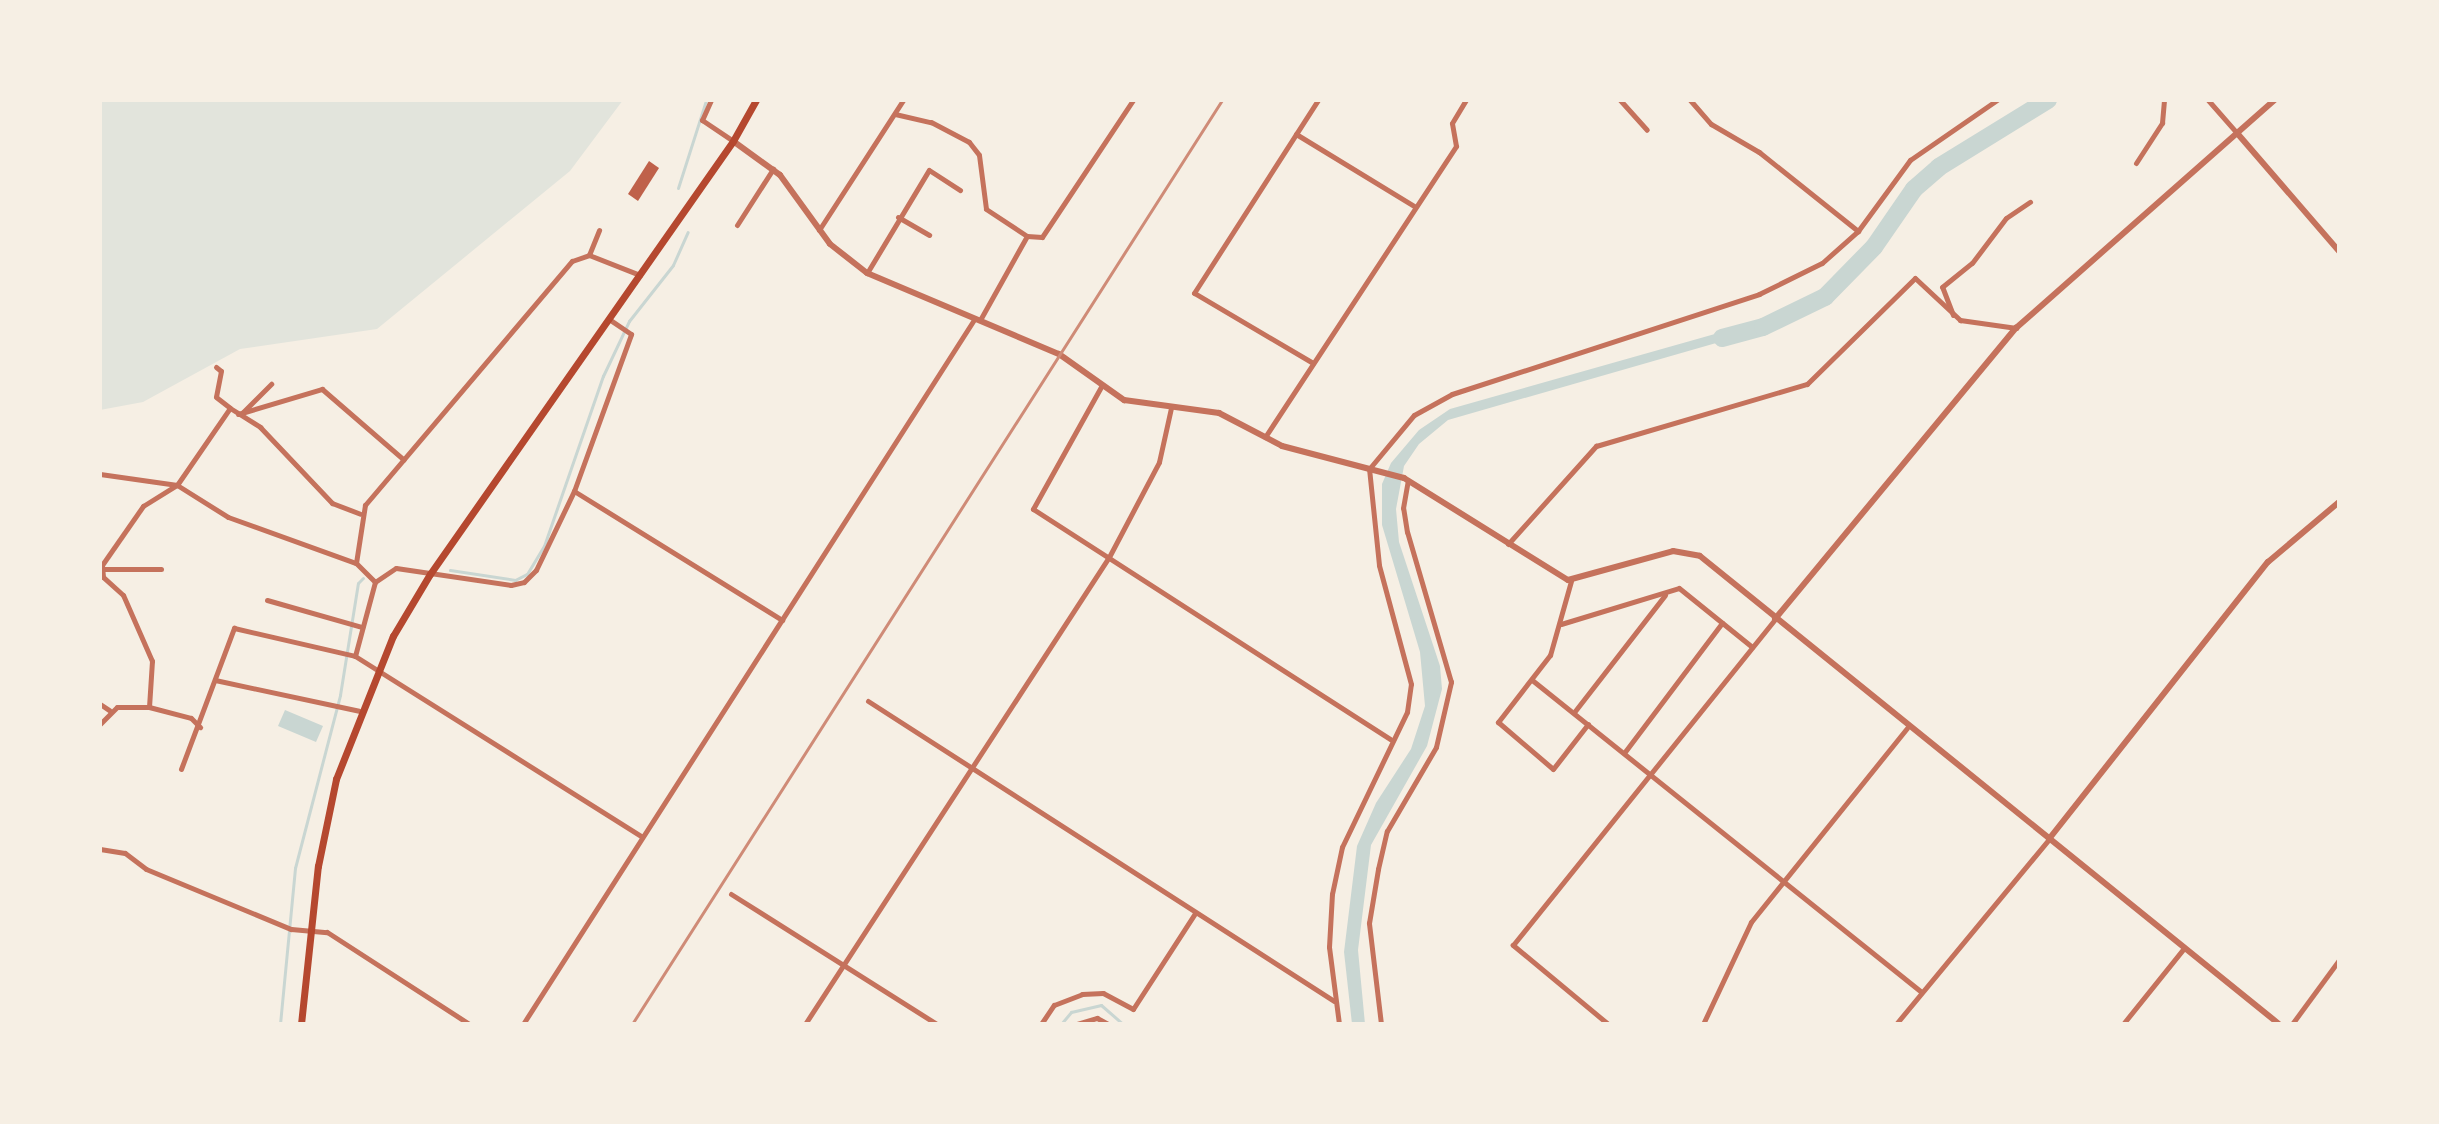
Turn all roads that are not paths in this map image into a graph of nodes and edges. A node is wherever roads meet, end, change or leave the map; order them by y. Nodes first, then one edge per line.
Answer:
1 (711, 100) edge
2 (756, 100) edge
3 (903, 100) edge
4 (1133, 100) edge
5 (1318, 100) edge
6 (1466, 100) edge
7 (1620, 100) edge
8 (1690, 100) edge
9 (1997, 100) edge
10 (2164, 100) edge
11 (2208, 100) edge
12 (2275, 100) edge
13 (895, 114) junction
14 (1647, 130) dead end
15 (2237, 133) junction
16 (1296, 134) junction
17 (733, 141) junction
18 (2136, 163) dead end
19 (773, 169) junction
20 (960, 190) dead end
21 (2030, 202) dead end
22 (1415, 206) junction
23 (898, 217) junction
24 (737, 225) dead end
25 (599, 230) dead end
26 (819, 231) junction
27 (1858, 231) junction
28 (929, 235) dead end
29 (1027, 236) junction
30 (2339, 251) edge
31 (589, 255) junction
32 (867, 273) junction
33 (640, 275) junction
34 (1953, 316) junction
35 (609, 319) junction
36 (978, 319) junction
37 (2016, 328) junction
38 (1314, 363) junction
39 (216, 367) dead end
40 (271, 384) dead end
41 (1102, 385) junction
42 (230, 408) junction
43 (1171, 408) junction
44 (239, 414) junction
45 (1265, 437) junction
46 (404, 460) junction
47 (1369, 469) junction
48 (100, 474) edge
49 (1406, 479) junction
50 (177, 485) junction
51 (574, 491) junction
52 (2339, 502) edge
53 (360, 514) junction
54 (1508, 544) junction
55 (1109, 557) junction
56 (357, 564) junction
57 (102, 569) junction
58 (161, 569) dead end
59 (430, 574) junction
60 (1571, 581) junction
61 (375, 582) junction
62 (1666, 593) junction
63 (267, 600) dead end
64 (1775, 619) junction
65 (782, 620) junction
66 (1722, 623) junction
67 (1561, 624) junction
68 (360, 626) junction
69 (1752, 647) junction
70 (352, 656) junction
71 (377, 669) junction
72 (215, 680) junction
73 (1532, 680) junction
74 (868, 701) dead end
75 (100, 704) edge
76 (149, 707) junction
77 (109, 710) junction
78 (359, 711) junction
79 (1575, 711) junction
80 (100, 724) edge
81 (1588, 724) junction
82 (200, 727) junction
83 (1907, 728) junction
84 (1390, 739) junction
85 (1624, 753) junction
86 (181, 769) dead end
87 (972, 769) junction
88 (1647, 773) junction
89 (642, 837) junction
90 (2049, 839) junction
91 (100, 849) edge
92 (1784, 878) junction
93 (731, 894) dead end
94 (1195, 913) junction
95 (311, 931) junction
96 (2184, 948) junction
97 (2339, 960) edge
98 (844, 964) junction
99 (1922, 992) junction
100 (1334, 1002) junction
101 (301, 1024) edge
102 (469, 1024) edge
103 (523, 1024) edge
104 (805, 1024) edge
105 (937, 1024) edge
106 (1041, 1024) edge
107 (1077, 1024) edge
108 (1108, 1024) edge
109 (1339, 1024) edge
110 (1381, 1024) edge
111 (1608, 1024) edge
112 (1703, 1024) edge
113 (1896, 1024) edge
114 (2123, 1024) edge
115 (2279, 1024) edge
116 (2292, 1024) edge

1 - 17 street
2 - 17 main road
3 - 13 street
4 - 29 street
5 - 16 street
6 - 22 street
7 - 14 street
8 - 27 street
9 - 27 street
10 - 18 street
11 - 15 street
12 - 15 street
13 - 26 street
13 - 29 street
15 - 30 street
15 - 37 street
16 - 22 street
16 - 38 street
17 - 19 street
17 - 33 main road
19 - 24 street
19 - 26 street
20 - 23 street
21 - 34 street
22 - 38 street
23 - 28 street
23 - 32 street
25 - 31 street
26 - 32 street
27 - 47 street
29 - 36 street
31 - 33 street
31 - 46 street
32 - 36 street
33 - 35 main road
34 - 37 street
34 - 54 street
35 - 51 street
35 - 59 main road
36 - 41 street
36 - 65 street
37 - 64 street
38 - 45 street
39 - 42 street
40 - 44 street
41 - 43 street
41 - 55 street
42 - 44 street
42 - 50 street
43 - 45 street
43 - 55 street
44 - 46 street
44 - 53 street
45 - 47 street
46 - 53 street
47 - 49 street
47 - 84 street
48 - 50 street
49 - 54 street
49 - 110 street
50 - 56 street
50 - 57 street
51 - 59 street
51 - 65 street
52 - 90 street
53 - 56 street
54 - 60 street
55 - 84 street
55 - 87 street
56 - 61 street
57 - 58 street
57 - 76 street
59 - 61 street
59 - 71 main road
60 - 64 street
60 - 67 street
61 - 68 street
62 - 66 street
62 - 67 street
62 - 79 street
63 - 68 street
64 - 69 street
64 - 83 street
65 - 89 street
66 - 69 street
66 - 85 street
67 - 73 street
68 - 70 street
69 - 88 street
70 - 71 street
70 - 72 street
71 - 78 main road
71 - 89 street
72 - 78 street
72 - 82 street
73 - 79 street
73 - 81 street
74 - 87 street
75 - 77 street
76 - 77 street
76 - 82 street
77 - 80 street
78 - 95 main road
79 - 81 street
81 - 85 street
82 - 86 street
83 - 90 street
83 - 92 street
84 - 100 street
85 - 88 street
87 - 94 street
87 - 98 street
88 - 92 street
88 - 111 street
89 - 103 street
90 - 96 street
90 - 99 street
91 - 95 street
92 - 99 street
92 - 112 street
93 - 98 street
94 - 100 street
94 - 106 street
95 - 101 main road
95 - 102 street
96 - 114 street
96 - 115 street
97 - 116 street
98 - 104 street
98 - 105 street
99 - 113 street
100 - 109 street
107 - 108 street

